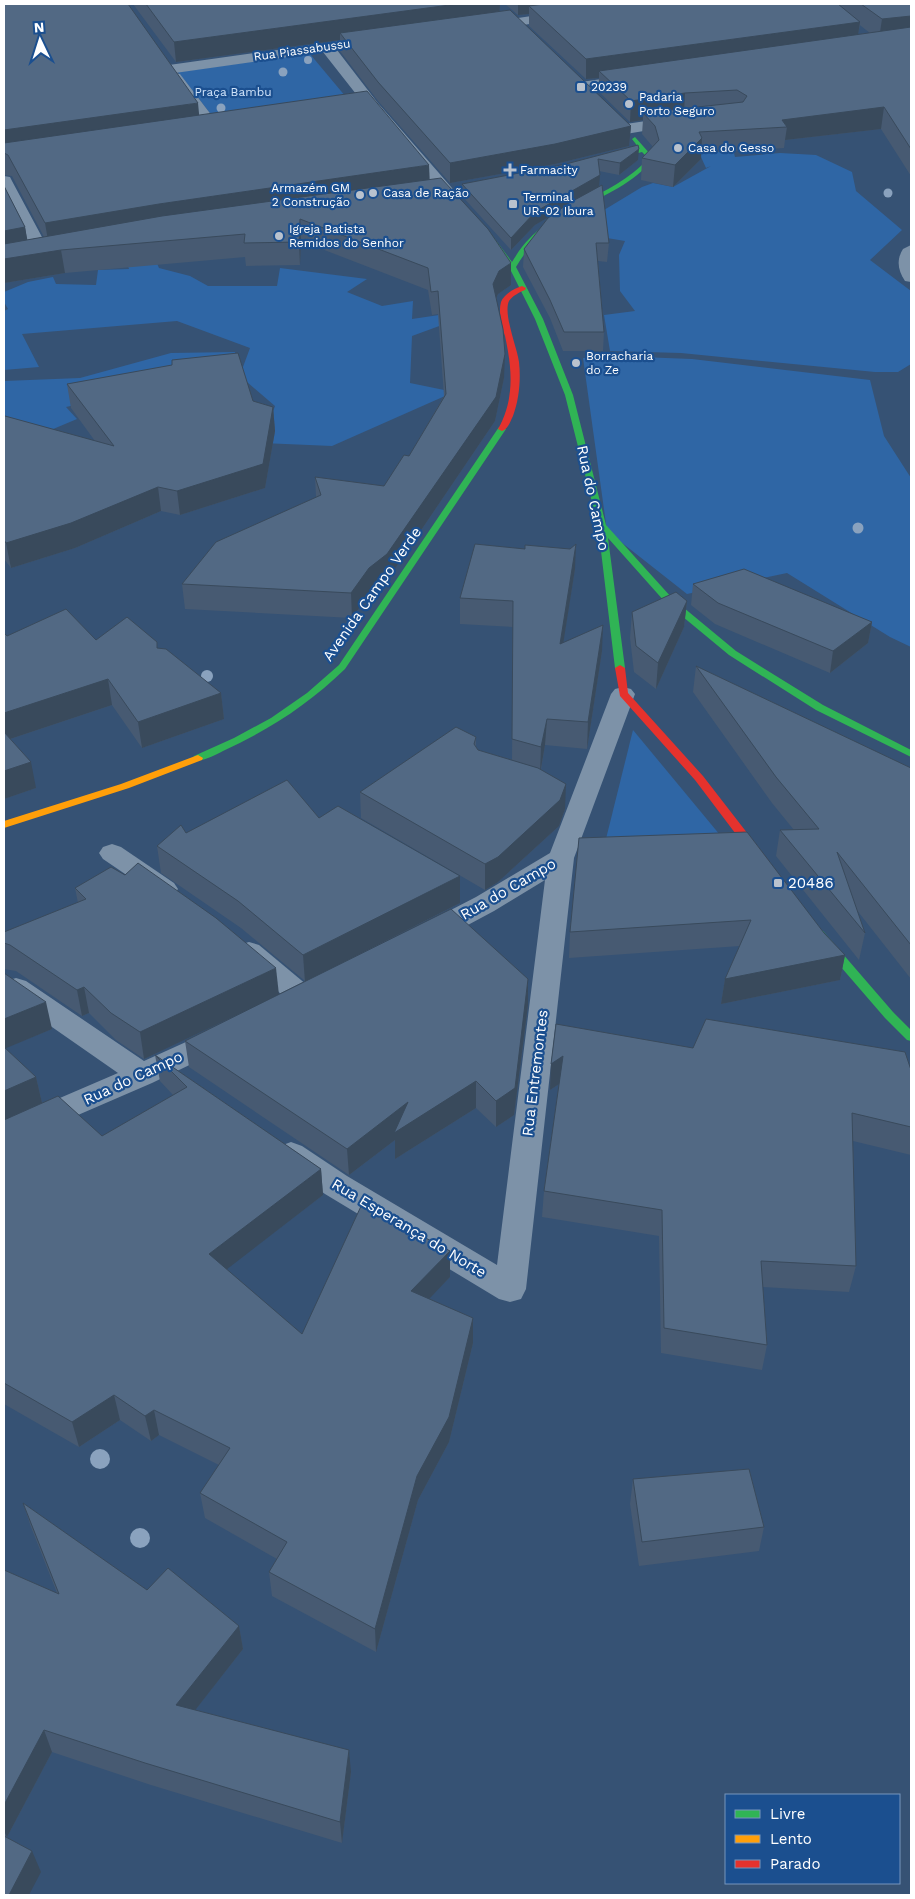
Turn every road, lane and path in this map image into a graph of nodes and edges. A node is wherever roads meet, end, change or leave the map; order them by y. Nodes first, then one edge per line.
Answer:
1 (501, 10) edge
2 (579, 13) edge
3 (515, 22) junction
4 (469, 28) edge
5 (525, 33) edge
6 (393, 38) edge
7 (327, 47) junction
8 (159, 53) edge
9 (169, 69) junction
10 (650, 77) edge
11 (578, 83) joint
12 (594, 99) edge
13 (372, 105) junction
14 (352, 108) edge
15 (692, 120) edge
16 (234, 126) edge
17 (623, 126) joint
18 (214, 129) junction
19 (195, 131) edge
20 (644, 149) junction
21 (588, 164) edge
22 (4, 181) edge
23 (508, 181) edge
24 (446, 192) junction
25 (403, 198) edge
26 (458, 204) edge
27 (478, 224) edge
28 (911, 250) edge
29 (41, 252) edge
30 (512, 267) junction
31 (911, 277) edge
32 (522, 288) junction
33 (602, 526) junction
34 (622, 694) junction
35 (911, 754) edge
36 (4, 825) edge
37 (112, 852) dead end
38 (561, 858) junction
39 (771, 872) edge
40 (460, 890) edge
41 (485, 904) junction
42 (188, 905) edge
43 (813, 927) edge
44 (230, 936) edge
45 (408, 944) edge
46 (5, 980) edge
47 (330, 984) edge
48 (303, 998) junction
49 (277, 1010) edge
50 (241, 1027) edge
51 (911, 1037) edge
52 (162, 1074) junction
53 (4, 1135) edge
54 (264, 1136) edge
55 (510, 1289) joint

1 - 3 main road
2 - 3 street
3 - 4 street
3 - 5 main road
6 - 7 street, Rua Piassabussu
7 - 9 street, Rua Piassabussu
7 - 13 street
8 - 9 street
9 - 18 street
10 - 11 street
11 - 12 main road
13 - 14 street
13 - 24 street
15 - 17 street
16 - 18 street
17 - 20 main road
18 - 19 street
20 - 21 main road
20 - 30 main road
22 - 29 street
23 - 24 main road
24 - 25 main road
24 - 26 main road
27 - 30 main road, Rua do Campo
28 - 31 street
30 - 32 main road, Rua do Campo
32 - 33 main road, Rua do Campo
32 - 36 main road, Avenida Campo Verde
33 - 34 main road, Rua do Campo
33 - 35 main road
34 - 38 street, Rua do Campo
34 - 39 main road
37 - 42 street
38 - 41 street, Rua do Campo
38 - 55 street, Rua Entremontes
40 - 41 street
41 - 45 street, Rua do Campo
43 - 51 main road
44 - 48 street
46 - 52 street
47 - 48 street
48 - 49 street
50 - 52 street, Rua do Campo
52 - 53 street, Rua do Campo
54 - 55 street, Rua Esperança do Norte

